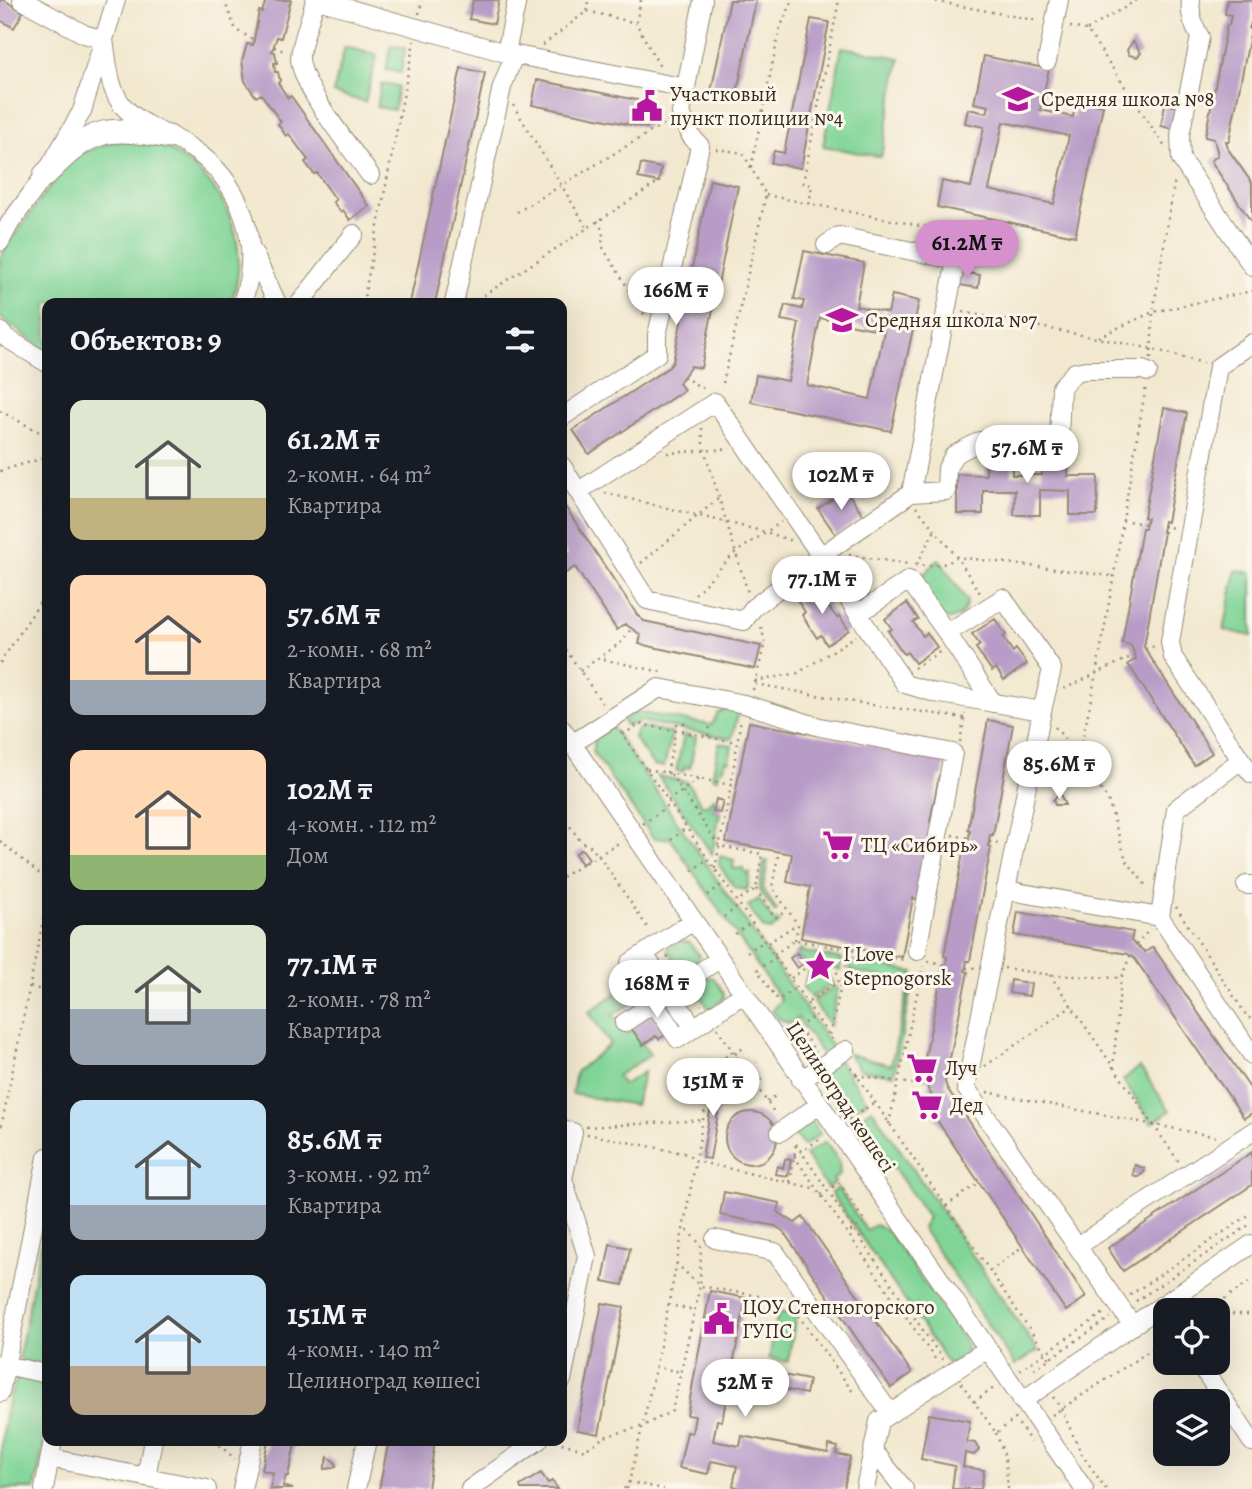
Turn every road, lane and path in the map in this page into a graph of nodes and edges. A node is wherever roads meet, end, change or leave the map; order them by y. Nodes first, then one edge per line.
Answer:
1 (22, 0) edge
2 (116, 0) edge
3 (224, 0) edge
4 (317, 0) edge
5 (422, 0) edge
6 (517, 0) edge
7 (588, 0) edge
8 (641, 0) edge
9 (703, 0) edge
10 (793, 0) edge
11 (839, 0) edge
12 (929, 0) edge
13 (1059, 0) edge
14 (1137, 0) edge
15 (1191, 0) edge
16 (377, 8) edge
17 (587, 11) junction
18 (636, 23) junction
19 (1055, 24) junction
20 (416, 27) junction
21 (1087, 30) junction
22 (104, 40) junction
23 (254, 40) dead end
24 (516, 55) junction
25 (1047, 61) dead end
26 (678, 86) junction
27 (502, 87) junction
28 (681, 113) junction
29 (169, 137) junction
30 (700, 146) junction
31 (1169, 153) dead end
32 (751, 167) junction
33 (45, 175) junction
34 (370, 175) dead end
35 (1175, 178) dead end
36 (660, 181) dead end
37 (561, 184) junction
38 (766, 195) junction
39 (809, 204) junction
40 (517, 212) dead end
41 (597, 221) junction
42 (4, 224) edge
43 (587, 228) junction
44 (354, 234) dead end
45 (0, 242) edge
46 (250, 245) junction
47 (826, 245) dead end
48 (956, 260) junction
49 (1252, 266) edge
50 (1252, 291) edge
51 (244, 298) edge
52 (275, 298) edge
53 (304, 298) edge
54 (364, 298) edge
55 (455, 298) edge
56 (480, 298) edge
57 (946, 309) junction
58 (1153, 312) junction
59 (1, 334) edge
60 (657, 335) junction
61 (1096, 338) junction
62 (1252, 343) edge
63 (1153, 349) junction
64 (42, 360) edge
65 (1218, 367) junction
66 (1148, 373) junction
67 (683, 377) dead end
68 (716, 399) junction
69 (0, 411) edge
70 (567, 414) edge
71 (42, 433) edge
72 (747, 449) junction
73 (663, 453) dead end
74 (42, 458) edge
75 (0, 471) edge
76 (567, 473) edge
77 (579, 491) junction
78 (908, 494) junction
79 (719, 498) dead end
80 (792, 514) junction
81 (1122, 520) junction
82 (1146, 524) dead end
83 (935, 530) junction
84 (821, 556) junction
85 (631, 572) junction
86 (1112, 576) junction
87 (909, 579) junction
88 (42, 597) edge
89 (682, 608) junction
90 (863, 622) junction
91 (631, 629) dead end
92 (947, 633) junction
93 (567, 652) edge
94 (1135, 655) dead end
95 (0, 663) edge
96 (580, 671) junction
97 (1098, 674) junction
98 (993, 703) junction
99 (1043, 704) junction
100 (612, 718) junction
101 (964, 718) dead end
102 (678, 719) dead end
103 (684, 721) dead end
104 (710, 725) dead end
105 (675, 731) junction
106 (682, 732) junction
107 (623, 735) junction
108 (567, 737) edge
109 (708, 737) junction
110 (736, 742) dead end
111 (1079, 757) junction
112 (1246, 767) edge
113 (647, 769) junction
114 (669, 774) junction
115 (699, 779) junction
116 (731, 785) dead end
117 (683, 791) junction
118 (669, 803) junction
119 (686, 828) junction
120 (632, 833) junction
121 (671, 840) dead end
122 (0, 841) edge
123 (778, 856) dead end
124 (707, 859) junction
125 (692, 870) dead end
126 (567, 874) edge
127 (42, 876) edge
128 (724, 883) junction
129 (755, 890) junction
130 (1005, 890) junction
131 (708, 895) dead end
132 (737, 901) junction
133 (740, 905) junction
134 (1161, 908) junction
135 (788, 909) junction
136 (724, 917) dead end
137 (693, 921) junction
138 (752, 922) junction
139 (797, 924) junction
140 (42, 925) edge
141 (735, 934) dead end
142 (795, 940) junction
143 (766, 942) junction
144 (849, 950) junction
145 (747, 952) dead end
146 (909, 955) joint
147 (775, 956) junction
148 (1130, 956) dead end
149 (719, 959) junction
150 (965, 968) dead end
151 (990, 968) junction
152 (1050, 975) junction
153 (843, 976) junction
154 (791, 978) junction
155 (1121, 978) junction
156 (29, 987) junction
157 (797, 987) junction
158 (918, 988) dead end
159 (42, 990) edge
160 (670, 992) junction
161 (743, 994) junction
162 (654, 1003) junction
163 (807, 1003) junction
164 (1072, 1006) junction
165 (816, 1015) junction
166 (1252, 1017) edge
167 (624, 1023) dead end
168 (694, 1028) junction
169 (830, 1037) junction
170 (746, 1046) dead end
171 (844, 1051) junction
172 (735, 1054) junction
173 (1252, 1055) edge
174 (820, 1059) dead end
175 (757, 1062) dead end
176 (1113, 1068) junction
177 (745, 1070) junction
178 (856, 1075) junction
179 (766, 1076) dead end
180 (801, 1080) junction
181 (967, 1083) junction
182 (755, 1084) junction
183 (928, 1086) dead end
184 (778, 1094) dead end
185 (767, 1102) junction
186 (875, 1102) junction
187 (819, 1105) junction
188 (703, 1120) junction
189 (845, 1122) dead end
190 (1151, 1125) junction
191 (782, 1130) junction
192 (567, 1131) edge
193 (0, 1133) edge
194 (827, 1134) dead end
195 (1245, 1137) edge
196 (796, 1144) junction
197 (801, 1152) junction
198 (794, 1156) junction
199 (695, 1161) junction
200 (1188, 1174) junction
201 (42, 1181) edge
202 (790, 1182) junction
203 (979, 1183) dead end
204 (567, 1189) edge
205 (817, 1189) junction
206 (828, 1190) junction
207 (821, 1195) junction
208 (946, 1206) junction
209 (1252, 1223) edge
210 (683, 1226) junction
211 (854, 1229) junction
212 (848, 1233) junction
213 (715, 1239) dead end
214 (1252, 1244) edge
215 (1077, 1246) junction
216 (1022, 1247) dead end
217 (676, 1263) junction
218 (990, 1270) junction
219 (1252, 1280) edge
220 (700, 1286) junction
221 (1179, 1298) edge
222 (1226, 1298) edge
223 (668, 1305) junction
224 (695, 1310) junction
225 (1122, 1310) junction
226 (1230, 1314) edge
227 (1252, 1314) edge
228 (1153, 1315) edge
229 (1133, 1326) junction
230 (1153, 1348) edge
231 (987, 1349) junction
232 (567, 1355) edge
233 (1050, 1359) junction
234 (3, 1365) edge
235 (655, 1367) junction
236 (1034, 1370) dead end
237 (681, 1372) junction
238 (42, 1373) edge
239 (952, 1375) junction
240 (1207, 1375) edge
241 (853, 1392) dead end
242 (0, 1393) edge
243 (1022, 1401) junction
244 (890, 1413) junction
245 (643, 1426) junction
246 (996, 1433) junction
247 (1025, 1433) dead end
248 (1252, 1442) edge
249 (567, 1445) edge
250 (153, 1446) edge
251 (220, 1446) edge
252 (252, 1446) edge
253 (366, 1446) edge
254 (531, 1446) edge
255 (52, 1449) edge
256 (873, 1450) junction
257 (247, 1467) junction
258 (153, 1482) edge
259 (629, 1482) junction
260 (44, 1489) edge
261 (207, 1489) edge
262 (243, 1489) edge
263 (356, 1489) edge
264 (470, 1489) edge
265 (626, 1489) edge
266 (664, 1489) edge
267 (865, 1489) edge
268 (904, 1489) edge
269 (1008, 1489) edge
270 (1084, 1489) edge
271 (1106, 1489) edge

1 - 22 street
2 - 22 street
3 - 23 path
4 - 16 street
4 - 34 street
5 - 20 path
6 - 24 street
7 - 17 path
8 - 18 path
9 - 26 street
10 - 32 path
11 - 39 path
12 - 19 path
13 - 19 street
14 - 21 path
15 - 49 street
16 - 20 street
17 - 18 path
17 - 24 path
18 - 26 path
19 - 21 path
19 - 25 street
20 - 24 street
20 - 54 path
21 - 31 path
22 - 29 street
22 - 33 street
24 - 26 street
24 - 27 street
26 - 28 street
27 - 37 path
27 - 55 street
28 - 30 street
28 - 37 path
29 - 33 main road
29 - 46 street
30 - 32 path
30 - 60 street
32 - 38 path
33 - 42 street
35 - 58 path
36 - 41 path
37 - 40 path
37 - 43 path
38 - 39 path
38 - 68 path
39 - 48 path
41 - 43 path
41 - 60 path
42 - 45 street
43 - 56 path
44 - 53 street
46 - 51 street
46 - 52 street
47 - 48 street
48 - 57 street
50 - 58 path
57 - 61 path
57 - 78 street
58 - 61 path
58 - 63 path
59 - 64 street
60 - 70 street
61 - 63 path
62 - 65 street
63 - 65 path
63 - 66 path
65 - 112 street
66 - 78 street
66 - 81 path
67 - 68 path
68 - 72 street
68 - 77 street
69 - 71 path
72 - 73 path
72 - 80 street
74 - 75 path
76 - 77 street
77 - 85 street
78 - 83 path
78 - 84 street
79 - 85 path
80 - 84 street
80 - 89 path
81 - 82 path
81 - 86 path
83 - 86 path
83 - 87 path
84 - 89 street
84 - 90 street
85 - 89 street
86 - 97 path
87 - 90 street
87 - 92 street
88 - 95 path
90 - 98 street
90 - 101 path
91 - 96 path
92 - 98 street
92 - 99 street
93 - 96 path
94 - 97 path
96 - 100 path
97 - 99 path
97 - 111 path
98 - 99 street
99 - 111 path
99 - 130 street
100 - 107 path
100 - 108 street
100 - 146 street
102 - 105 path
103 - 106 path
104 - 109 path
105 - 106 path
105 - 107 path
105 - 114 path
106 - 109 path
107 - 113 path
108 - 120 street, Целиноград көшесі
109 - 110 path
111 - 134 path
112 - 134 street
113 - 114 path
113 - 118 path
114 - 115 path
114 - 117 path
115 - 116 path
115 - 117 path
117 - 118 path
117 - 129 path
118 - 119 path
118 - 120 path
119 - 121 path
119 - 124 path
120 - 126 path
120 - 137 street, Целиноград көшесі
122 - 127 path
123 - 135 path
124 - 125 path
124 - 128 path
128 - 131 path
128 - 132 path
129 - 132 path
129 - 135 path
130 - 134 street
130 - 151 street
132 - 133 path
133 - 136 path
133 - 138 path
134 - 166 path
134 - 173 street
135 - 139 path
137 - 149 street, Целиноград көшесі
137 - 160 street
138 - 141 path
138 - 143 path
139 - 142 path
139 - 143 path
140 - 156 path
142 - 144 path
142 - 147 path
143 - 145 path
143 - 147 path
144 - 146 path
144 - 153 path
147 - 154 path
147 - 157 path
148 - 155 path
149 - 160 street
149 - 161 street, Целиноград көшесі
150 - 151 path
151 - 152 path
151 - 181 street
152 - 155 path
152 - 164 path
153 - 154 path
153 - 158 path
153 - 163 path
153 - 169 path
154 - 157 path
155 - 176 path
156 - 159 path
156 - 193 path
157 - 163 path
160 - 162 street
160 - 168 street
161 - 168 street
161 - 180 street, Целиноград көшесі
162 - 167 street
162 - 168 street
163 - 165 path
164 - 176 path
164 - 181 path
165 - 169 path
165 - 174 path
169 - 171 path
170 - 172 path
171 - 178 path
171 - 180 street
172 - 177 path
172 - 188 path
175 - 177 path
176 - 190 path
177 - 182 path
178 - 183 path
178 - 186 path
179 - 182 path
180 - 187 street, Целиноград көшесі
181 - 190 path
181 - 215 street
182 - 185 path
184 - 185 path
185 - 191 path
186 - 189 path
186 - 208 path
187 - 191 street
187 - 231 street, Целиноград көшесі
188 - 192 path
188 - 199 path
190 - 195 path
190 - 200 path
191 - 196 path
192 - 199 path
194 - 197 path
195 - 200 street
196 - 197 path
196 - 198 path
197 - 198 path
197 - 206 path
198 - 202 path
198 - 205 path
199 - 202 path
199 - 210 path
200 - 215 street
201 - 234 street
202 - 205 path
203 - 208 path
204 - 232 street
205 - 207 path
206 - 207 path
206 - 211 path
206 - 211 path
207 - 212 path
208 - 218 path
209 - 225 path
210 - 217 path
210 - 220 path
211 - 212 path
211 - 239 path
212 - 239 path
213 - 244 street
214 - 221 street
215 - 225 street
216 - 218 path
217 - 220 path
217 - 223 path
218 - 233 path
219 - 222 path
220 - 224 path
220 - 241 path
223 - 224 path
223 - 235 path
224 - 237 path
225 - 229 street
225 - 233 path
226 - 227 path
228 - 229 street
229 - 243 street
230 - 271 path
231 - 239 street
231 - 243 street, Целиноград көшесі
233 - 236 path
234 - 238 street
234 - 242 street
235 - 237 path
235 - 245 path
237 - 245 path
239 - 244 street
239 - 246 path
240 - 248 street
243 - 270 street, Целиноград көшесі
244 - 256 street
245 - 249 path
245 - 259 path
246 - 247 path
246 - 269 path
250 - 258 street
251 - 257 path
252 - 257 street
253 - 263 street
254 - 264 street
255 - 258 street
255 - 260 street
256 - 267 street
256 - 268 street
257 - 262 street
258 - 261 street
259 - 265 path
259 - 266 path

